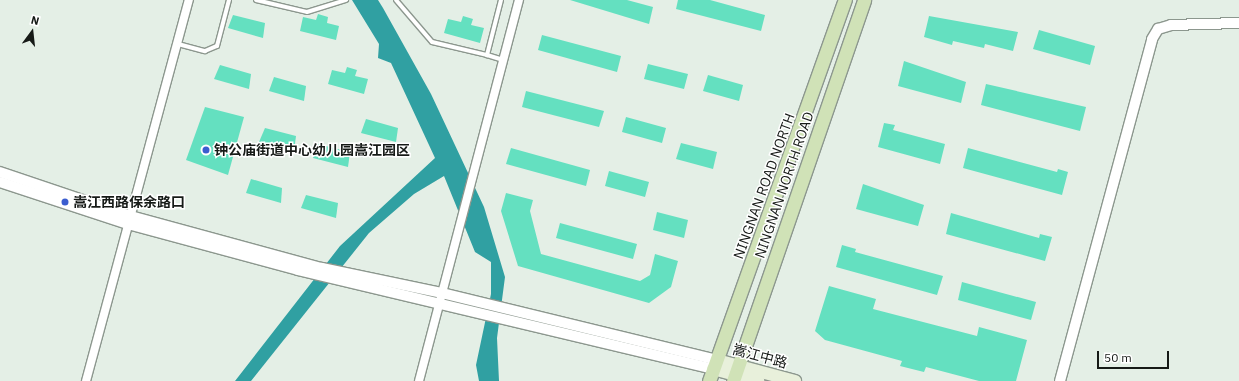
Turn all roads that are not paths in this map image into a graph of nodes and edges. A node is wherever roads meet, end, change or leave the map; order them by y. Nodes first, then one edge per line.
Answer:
1 (189, 0) edge
2 (229, 0) edge
3 (256, 0) edge
4 (346, 0) edge
5 (396, 0) edge
6 (501, 0) edge
7 (519, 0) edge
8 (845, 0) edge
9 (864, 0) edge
10 (1239, 23) edge
11 (177, 44) junction
12 (486, 55) junction
13 (503, 60) junction
14 (0, 172) edge
15 (0, 182) edge
16 (129, 220) junction
17 (442, 293) junction
18 (439, 304) junction
19 (713, 370) edge
20 (736, 374) edge
21 (86, 381) edge
22 (419, 381) edge
23 (758, 381) edge
24 (795, 381) edge
25 (1060, 381) edge

1 - 11 street
2 - 11 lane
3 - 4 lane
5 - 12 lane
6 - 12 lane
7 - 13 street
8 - 19 main road, NINGNAN ROAD NORTH
9 - 20 main road, NINGNAN NORTH ROAD
10 - 25 street
11 - 16 street
12 - 13 lane
13 - 17 street
14 - 16 street
15 - 16 street
16 - 17 street
16 - 18 street
16 - 21 street
17 - 18 street
17 - 19 street
18 - 19 street
18 - 22 street
19 - 20 main road, 嵩江中路
20 - 23 main road, 嵩江中路
20 - 24 main road, 嵩江中路

